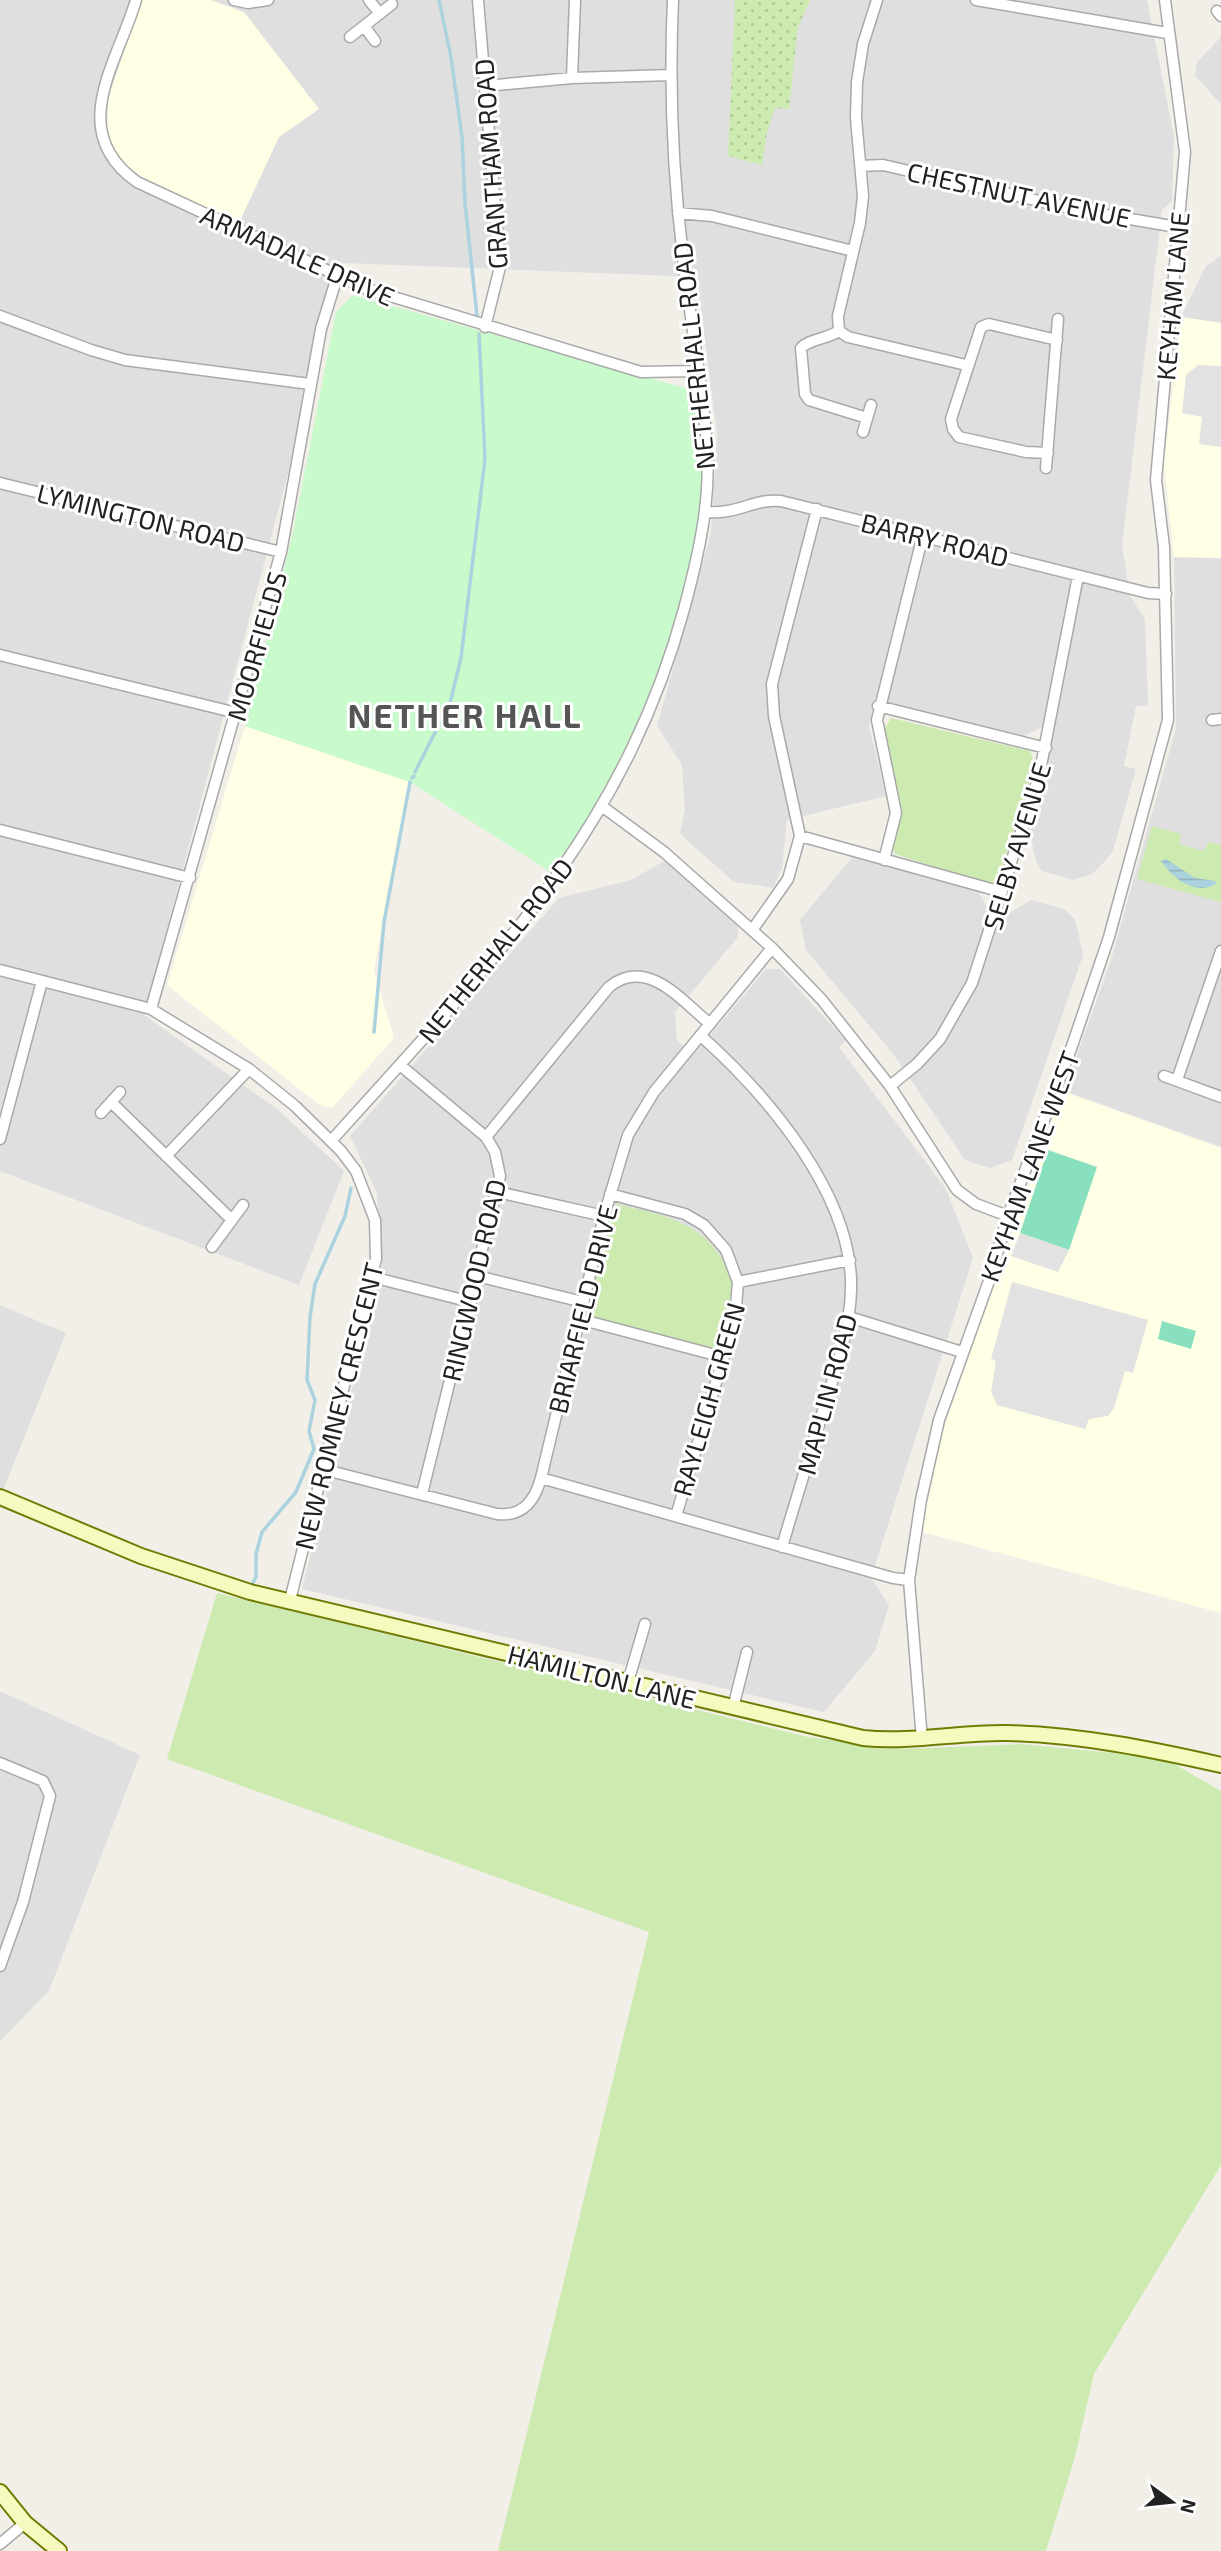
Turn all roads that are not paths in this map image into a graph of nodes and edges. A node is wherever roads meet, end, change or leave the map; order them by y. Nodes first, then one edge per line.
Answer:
1 (136, 0) edge
2 (233, 0) edge
3 (268, 0) edge
4 (369, 0) edge
5 (478, 0) edge
6 (575, 0) edge
7 (673, 0) edge
8 (877, 0) edge
9 (976, 0) edge
10 (1165, 0) edge
11 (392, 4) dead end
12 (380, 14) junction
13 (364, 26) junction
14 (1167, 33) junction
15 (350, 37) dead end
16 (375, 41) dead end
17 (671, 75) junction
18 (572, 78) junction
19 (485, 86) junction
20 (861, 166) junction
21 (678, 213) junction
22 (1177, 227) junction
23 (853, 251) junction
24 (337, 277) junction
25 (0, 316) edge
26 (1059, 319) dead end
27 (485, 327) junction
28 (839, 331) junction
29 (1057, 340) junction
30 (967, 365) junction
31 (698, 371) junction
32 (310, 384) junction
33 (872, 405) dead end
34 (867, 418) junction
35 (863, 432) dead end
36 (1048, 453) junction
37 (1046, 468) dead end
38 (0, 483) edge
39 (817, 509) junction
40 (705, 512) junction
41 (923, 535) junction
42 (281, 552) junction
43 (1078, 576) junction
44 (1166, 594) junction
45 (0, 655) edge
46 (878, 706) junction
47 (237, 713) junction
48 (1046, 748) junction
49 (603, 807) junction
50 (0, 830) edge
51 (800, 836) junction
52 (884, 860) junction
53 (190, 878) junction
54 (1002, 892) junction
55 (753, 929) junction
56 (772, 948) junction
57 (1221, 951) edge
58 (0, 970) edge
59 (42, 981) junction
60 (151, 1009) junction
61 (710, 1024) junction
62 (701, 1036) junction
63 (400, 1065) junction
64 (249, 1069) junction
65 (1164, 1076) dead end
66 (1177, 1080) junction
67 (890, 1086) junction
68 (120, 1092) dead end
69 (1221, 1097) edge
70 (111, 1102) junction
71 (101, 1113) dead end
72 (486, 1137) junction
73 (0, 1139) edge
74 (331, 1141) junction
75 (166, 1156) junction
76 (498, 1192) junction
77 (610, 1194) junction
78 (243, 1205) dead end
79 (604, 1216) junction
80 (1008, 1216) junction
81 (232, 1220) junction
82 (212, 1247) dead end
83 (850, 1261) junction
84 (477, 1276) junction
85 (372, 1277) junction
86 (738, 1282) junction
87 (471, 1301) junction
88 (583, 1302) junction
89 (849, 1317) junction
90 (579, 1319) junction
91 (962, 1352) junction
92 (723, 1357) junction
93 (323, 1469) junction
94 (541, 1478) junction
95 (422, 1494) junction
96 (0, 1497) edge
97 (676, 1516) junction
98 (782, 1547) junction
99 (909, 1580) junction
100 (290, 1600) junction
101 (645, 1624) dead end
102 (747, 1651) dead end
103 (628, 1682) junction
104 (733, 1708) junction
105 (922, 1740) junction
106 (0, 1763) edge
107 (1221, 1765) edge
108 (0, 1966) edge
109 (0, 2492) edge
110 (25, 2523) junction
111 (0, 2544) edge
112 (59, 2551) edge

1 - 24 street, ARMADALE DRIVE
2 - 3 street
4 - 12 street
5 - 19 street, GRANTHAM ROAD
6 - 18 street
7 - 17 street, NETHERHALL ROAD
8 - 20 street
9 - 14 street
10 - 14 street, KEYHAM LANE
11 - 12 street
12 - 13 street
13 - 15 street
13 - 16 street
14 - 22 street, KEYHAM LANE
17 - 18 street
17 - 21 street, NETHERHALL ROAD
18 - 19 street
19 - 27 street, GRANTHAM ROAD
20 - 22 street, CHESTNUT AVENUE
20 - 23 street
21 - 23 street
21 - 31 street, NETHERHALL ROAD
22 - 44 street, KEYHAM LANE
23 - 28 street
24 - 27 street, ARMADALE DRIVE
24 - 32 street, MOORFIELDS
25 - 32 street
26 - 29 street
27 - 31 street, ARMADALE DRIVE
28 - 30 street
28 - 34 street
29 - 30 street
29 - 36 street
30 - 36 street
31 - 40 street, NETHERHALL ROAD
32 - 42 street, MOORFIELDS
33 - 34 street
34 - 35 street
36 - 37 street
38 - 42 street, LYMINGTON ROAD
39 - 40 street, BARRY ROAD
39 - 41 street, BARRY ROAD
39 - 51 street
40 - 49 street, NETHERHALL ROAD
41 - 43 street, BARRY ROAD
41 - 46 street
42 - 47 street, MOORFIELDS
43 - 44 street, BARRY ROAD
43 - 48 street, SELBY AVENUE
44 - 80 street, KEYHAM LANE WEST
45 - 47 street
46 - 48 street
46 - 52 street
47 - 53 street, MOORFIELDS
48 - 54 street, SELBY AVENUE
49 - 55 street
49 - 63 street, NETHERHALL ROAD
50 - 53 street
51 - 52 street
51 - 55 street
52 - 54 street
53 - 60 street, MOORFIELDS
54 - 67 street, SELBY AVENUE
55 - 56 street
56 - 61 street, BRIARFIELD DRIVE
56 - 67 street
57 - 66 street
58 - 59 street, NEW ROMNEY CRESCENT
59 - 60 street, NEW ROMNEY CRESCENT
59 - 73 street
60 - 64 street, NEW ROMNEY CRESCENT
61 - 62 street, BRIARFIELD DRIVE
61 - 72 street
62 - 77 street, BRIARFIELD DRIVE
62 - 83 street, MAPLIN ROAD
63 - 72 street, RINGWOOD ROAD
63 - 74 street, NETHERHALL ROAD
64 - 74 street, NEW ROMNEY CRESCENT
64 - 75 street
65 - 66 street
66 - 69 street
67 - 80 street
68 - 70 street
70 - 71 street
70 - 75 street
72 - 76 street, RINGWOOD ROAD
74 - 85 street, NEW ROMNEY CRESCENT
75 - 81 street
76 - 79 street
76 - 84 street, RINGWOOD ROAD
77 - 79 street, BRIARFIELD DRIVE
77 - 86 street, RAYLEIGH GREEN
78 - 81 street
79 - 88 street, BRIARFIELD DRIVE
80 - 91 street, KEYHAM LANE WEST
81 - 82 street
83 - 86 street
83 - 89 street, MAPLIN ROAD
84 - 87 street, RINGWOOD ROAD
84 - 88 street
85 - 87 street
85 - 93 street, NEW ROMNEY CRESCENT
86 - 92 street, RAYLEIGH GREEN
87 - 95 street, RINGWOOD ROAD
88 - 90 street, BRIARFIELD DRIVE
89 - 91 street
89 - 98 street, MAPLIN ROAD
90 - 92 street
90 - 94 street, BRIARFIELD DRIVE
91 - 99 street, KEYHAM LANE WEST
92 - 97 street, RAYLEIGH GREEN
93 - 95 street, BRIARFIELD DRIVE
93 - 100 street, NEW ROMNEY CRESCENT
94 - 95 street, BRIARFIELD DRIVE
94 - 97 street
96 - 100 street, HAMILTON LANE
97 - 98 street
98 - 99 street
99 - 105 street, KEYHAM LANE WEST
100 - 103 street, HAMILTON LANE
101 - 103 street
102 - 104 street
103 - 104 street, HAMILTON LANE
104 - 105 street, HAMILTON LANE
105 - 107 street, HAMILTON LANE
106 - 108 street
109 - 110 street
110 - 111 street
110 - 112 street

